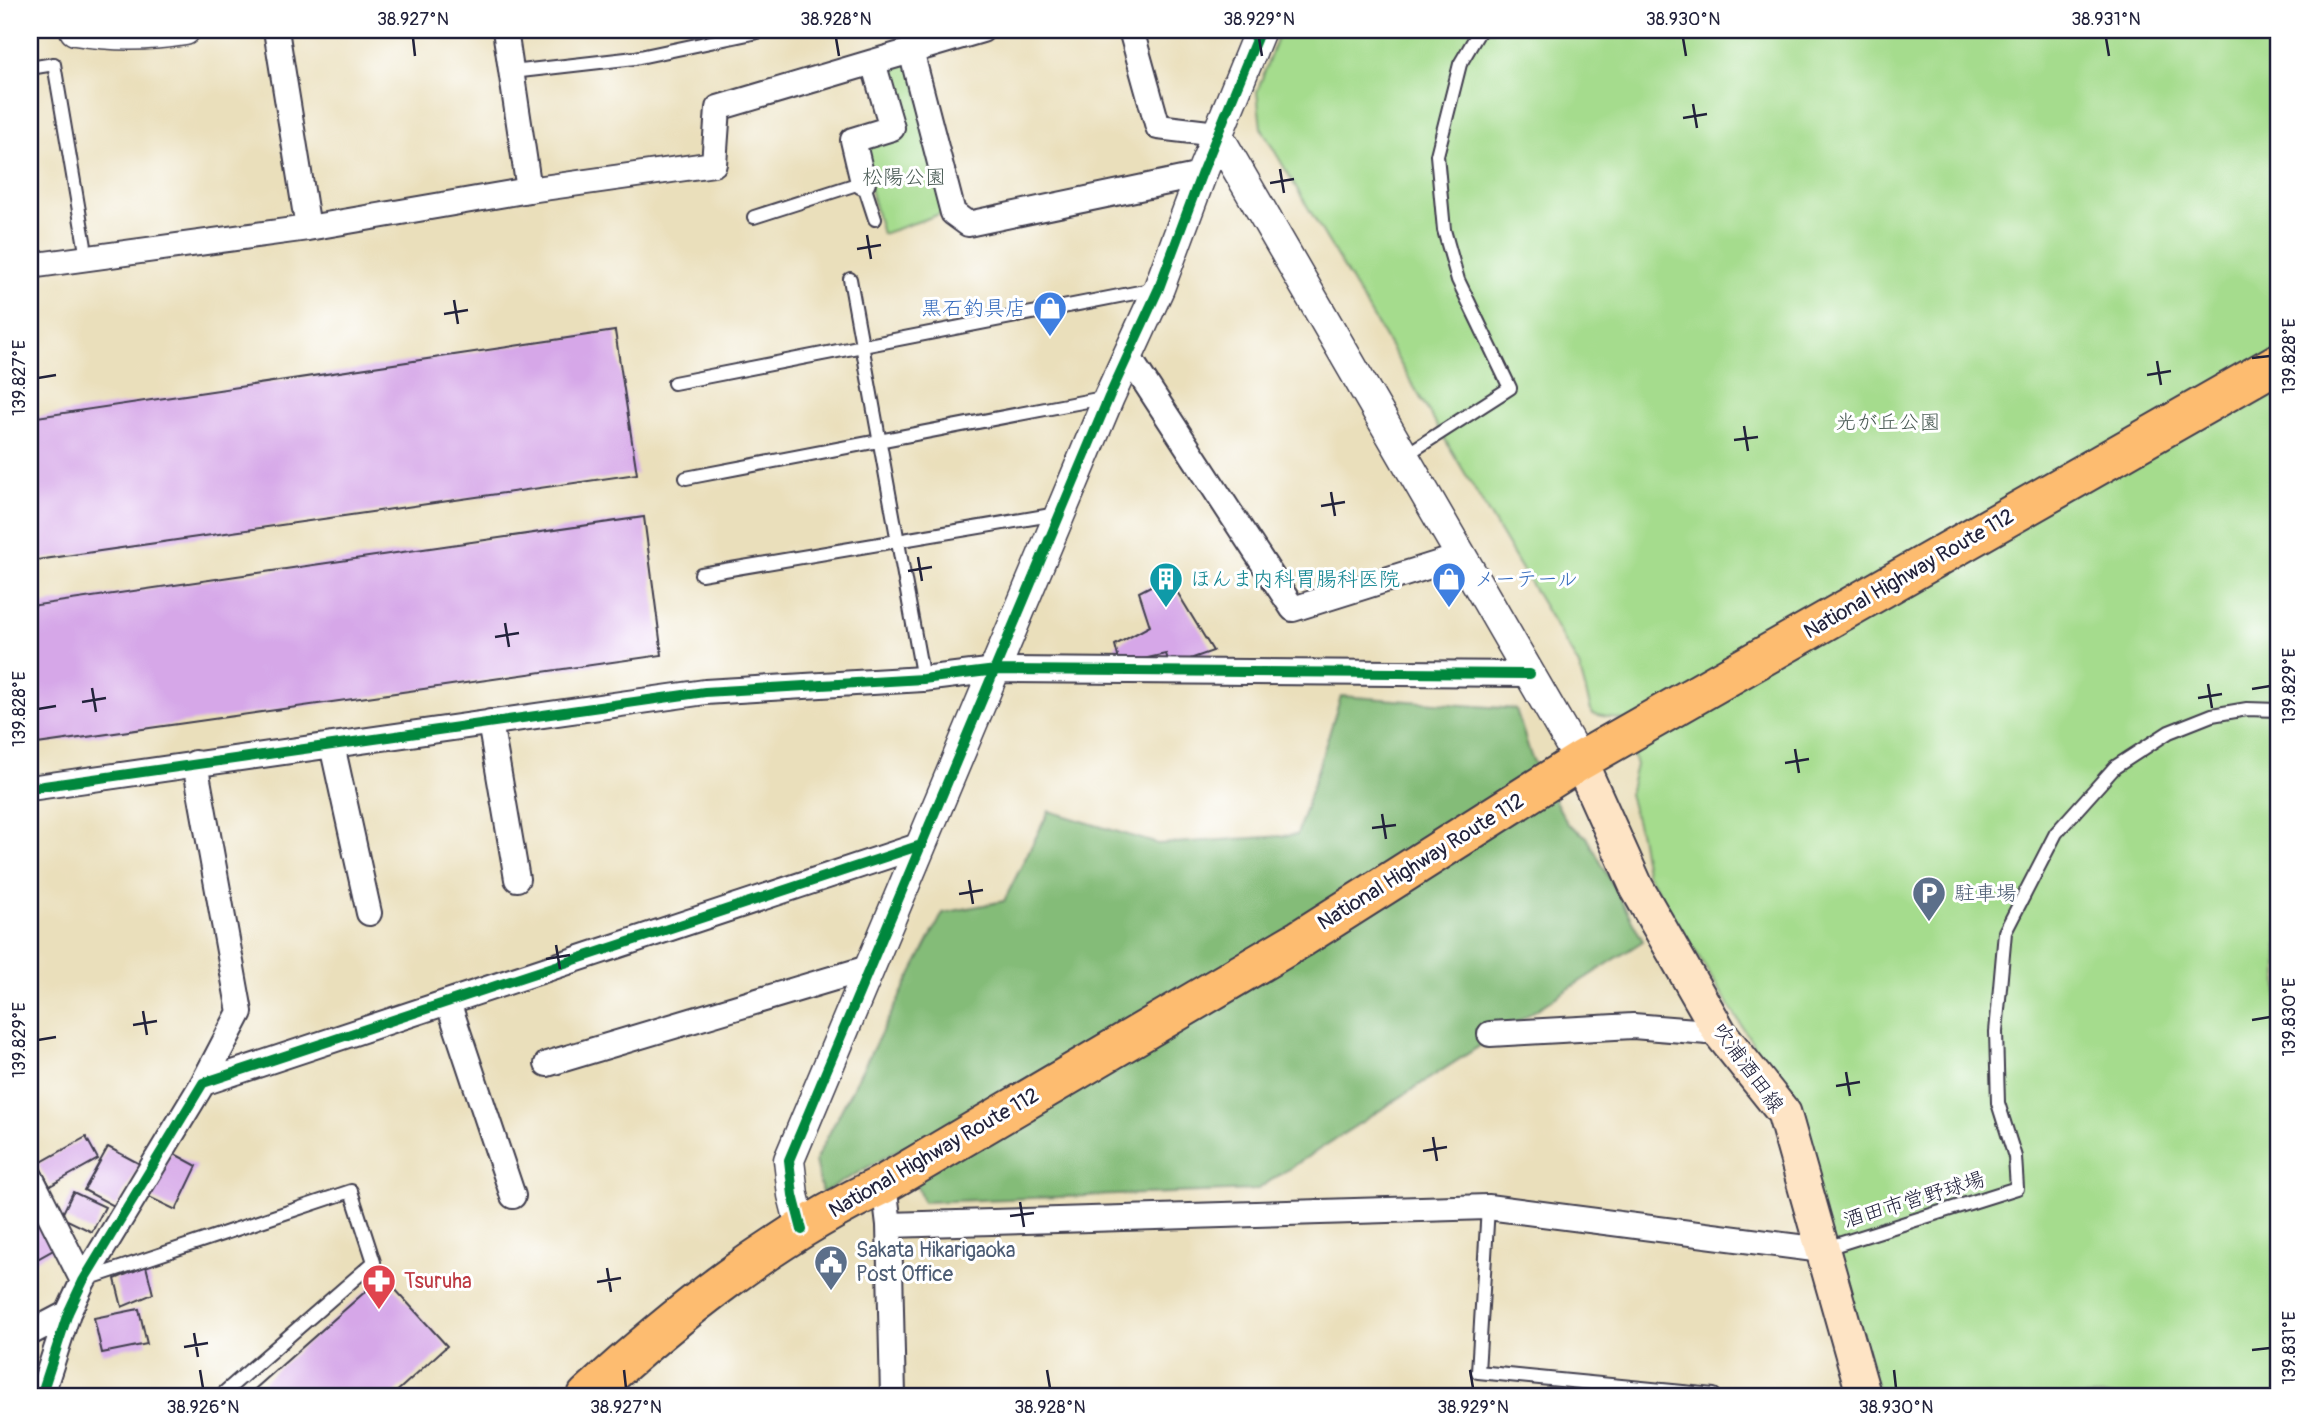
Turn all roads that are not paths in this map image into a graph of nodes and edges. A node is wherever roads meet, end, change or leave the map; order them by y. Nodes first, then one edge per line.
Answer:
1 (75, 30) edge
2 (185, 30) edge
3 (276, 30) edge
4 (506, 30) edge
5 (767, 30) edge
6 (982, 30) edge
7 (1131, 30) edge
8 (1260, 30) edge
9 (1480, 30) edge
10 (911, 51) junction
11 (873, 62) junction
12 (30, 68) edge
13 (512, 72) junction
14 (1217, 134) junction
15 (1200, 175) junction
16 (863, 182) junction
17 (529, 190) junction
18 (754, 217) dead end
19 (875, 219) dead end
20 (308, 228) junction
21 (87, 258) junction
22 (30, 266) edge
23 (849, 279) dead end
24 (1159, 288) junction
25 (862, 347) junction
26 (1128, 356) junction
27 (2278, 363) edge
28 (674, 383) dead end
29 (1109, 397) junction
30 (878, 441) junction
31 (1404, 456) junction
32 (686, 478) dead end
33 (1061, 513) junction
34 (899, 540) junction
35 (1462, 556) junction
36 (701, 574) dead end
37 (996, 670) junction
38 (1530, 674) junction
39 (923, 679) junction
40 (2278, 710) edge
41 (490, 722) junction
42 (332, 745) junction
43 (1580, 761) junction
44 (195, 763) junction
45 (30, 788) edge
46 (918, 846) junction
47 (517, 880) dead end
48 (369, 913) dead end
49 (868, 968) junction
50 (448, 1002) junction
51 (1720, 1033) junction
52 (1490, 1034) dead end
53 (547, 1064) dead end
54 (203, 1083) junction
55 (30, 1176) edge
56 (884, 1184) junction
57 (513, 1196) dead end
58 (1488, 1207) junction
59 (889, 1225) junction
60 (802, 1230) junction
61 (1822, 1250) junction
62 (83, 1280) junction
63 (68, 1313) junction
64 (30, 1333) edge
65 (1714, 1395) edge
66 (41, 1396) edge
67 (220, 1396) edge
68 (587, 1396) edge
69 (893, 1396) edge
70 (1864, 1396) edge

1 - 2 street
3 - 20 street
4 - 13 street
5 - 13 lane
6 - 10 street
7 - 14 street
8 - 14 street
9 - 31 lane
10 - 11 street
10 - 15 street
11 - 16 street
11 - 17 street
12 - 21 lane
13 - 17 street
14 - 15 street
14 - 31 street
15 - 24 street
16 - 18 lane
16 - 19 lane
17 - 20 street
20 - 21 street
21 - 22 street
23 - 25 lane
24 - 25 lane
24 - 26 street
25 - 28 lane
25 - 30 lane
26 - 29 street
26 - 35 street
27 - 43 highway, National Highway Route 112
29 - 30 lane
29 - 33 street
30 - 32 lane
30 - 34 lane
31 - 35 street
33 - 34 lane
33 - 37 street
34 - 36 lane
34 - 39 lane
35 - 38 street
37 - 38 street
37 - 39 street
37 - 46 street
38 - 43 street
39 - 41 street
40 - 61 lane, 酒田市営野球場
41 - 42 street
41 - 47 street
42 - 44 street
42 - 48 street
43 - 51 main road, 吹浦酒田線
43 - 56 highway, National Highway Route 112
44 - 45 street
44 - 54 street
46 - 49 street
46 - 50 street
49 - 53 street
49 - 60 street
50 - 54 street
50 - 57 street
51 - 52 street
51 - 61 main road, 吹浦酒田線
54 - 62 street
55 - 62 street
56 - 59 street
56 - 60 highway, National Highway Route 112
58 - 59 street
58 - 61 street
58 - 65 lane
59 - 69 street
60 - 68 highway, National Highway Route 112
61 - 70 main road, 吹浦酒田線
62 - 63 street
62 - 67 lane
63 - 64 street
63 - 66 street

